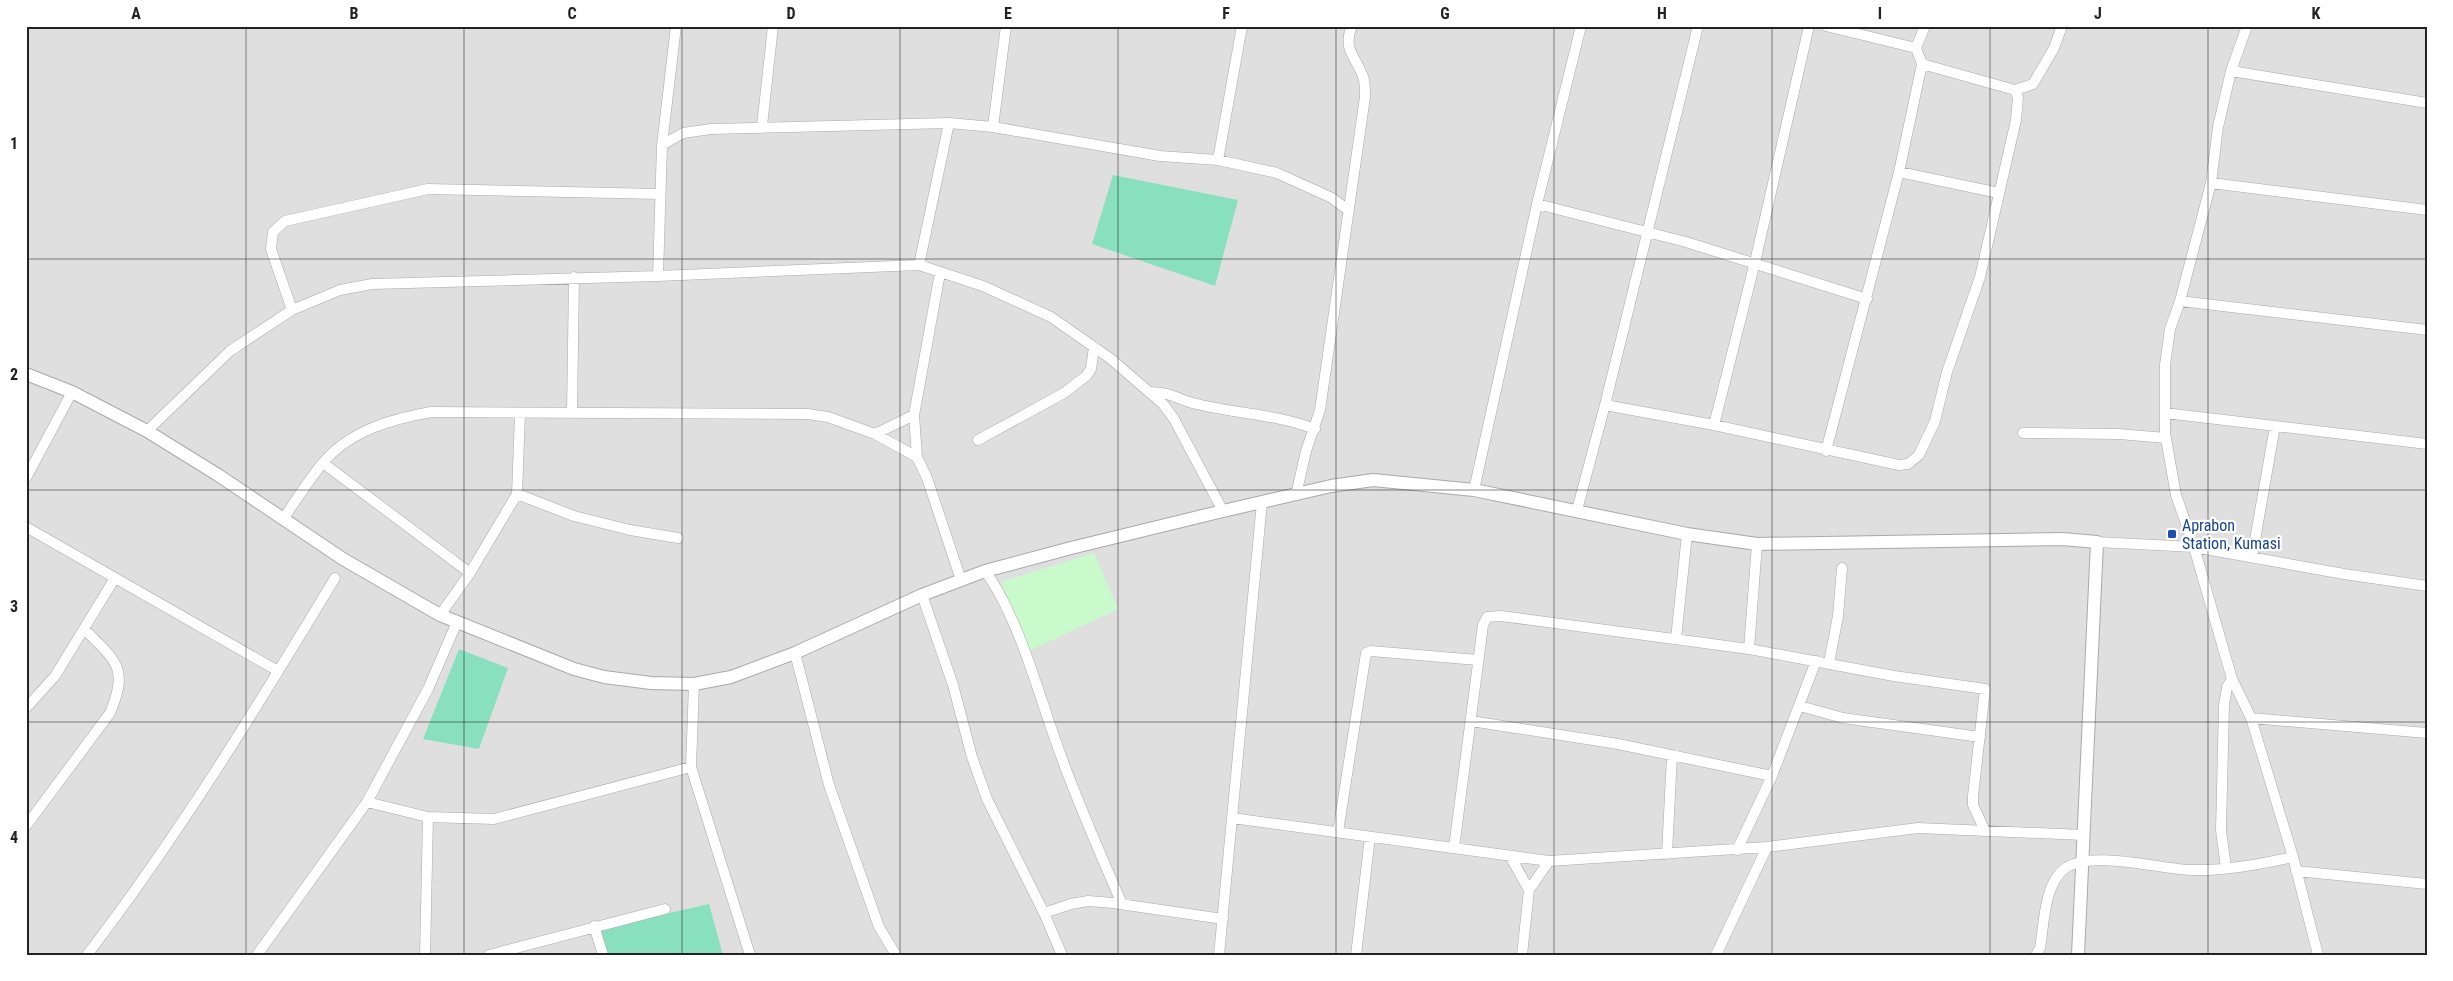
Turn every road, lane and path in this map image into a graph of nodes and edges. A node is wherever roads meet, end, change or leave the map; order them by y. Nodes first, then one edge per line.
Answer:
1 (676, 26) edge
2 (773, 26) edge
3 (1006, 26) edge
4 (1242, 26) edge
5 (1352, 26) edge
6 (1581, 26) edge
7 (1698, 26) edge
8 (1810, 26) edge
9 (1826, 26) edge
10 (1924, 26) edge
11 (2062, 26) edge
12 (2247, 26) edge
13 (1916, 48) junction
14 (1922, 64) junction
15 (2231, 71) junction
16 (2015, 90) junction
17 (2427, 103) edge
18 (949, 123) junction
19 (762, 126) junction
20 (993, 127) junction
21 (662, 145) junction
22 (1218, 160) junction
23 (1899, 172) junction
24 (2211, 183) junction
25 (1352, 186) junction
26 (2000, 193) junction
27 (660, 194) junction
28 (1332, 198) junction
29 (1537, 204) junction
30 (1348, 210) junction
31 (2427, 210) edge
32 (1648, 233) junction
33 (1755, 262) junction
34 (919, 265) junction
35 (940, 273) junction
36 (658, 276) junction
37 (574, 277) junction
38 (1867, 299) junction
39 (2180, 301) junction
40 (292, 310) junction
41 (2427, 330) edge
42 (1094, 347) junction
43 (26, 374) edge
44 (72, 392) junction
45 (1149, 392) junction
46 (1605, 406) junction
47 (572, 412) junction
48 (2165, 413) junction
49 (520, 414) junction
50 (914, 415) junction
51 (1714, 425) junction
52 (2275, 426) junction
53 (1315, 429) junction
54 (148, 431) junction
55 (2023, 433) dead end
56 (875, 434) junction
57 (2166, 438) junction
58 (978, 440) dead end
59 (2427, 444) edge
60 (1826, 451) junction
61 (918, 457) junction
62 (323, 463) junction
63 (26, 478) edge
64 (1474, 490) junction
65 (517, 494) junction
66 (1296, 495) junction
67 (1262, 502) junction
68 (1577, 510) junction
69 (1223, 511) junction
70 (284, 518) junction
71 (26, 527) edge
72 (1687, 534) junction
73 (678, 538) dead end
74 (2097, 542) junction
75 (1757, 544) junction
76 (2194, 547) junction
77 (2252, 557) junction
78 (1842, 568) dead end
79 (985, 571) junction
80 (470, 573) junction
81 (115, 578) junction
82 (334, 578) dead end
83 (961, 580) junction
84 (2427, 586) edge
85 (922, 595) junction
86 (440, 614) junction
87 (457, 622) junction
88 (85, 630) junction
89 (1676, 638) junction
90 (1749, 649) junction
91 (795, 652) junction
92 (1478, 660) junction
93 (1816, 660) junction
94 (1829, 663) junction
95 (278, 671) junction
96 (2232, 679) junction
97 (694, 684) junction
98 (1800, 706) junction
99 (26, 708) edge
100 (2252, 718) junction
101 (1471, 721) junction
102 (2427, 733) edge
103 (1980, 737) junction
104 (1672, 755) junction
105 (691, 766) junction
106 (1772, 776) junction
107 (367, 802) junction
108 (428, 817) junction
109 (1232, 818) junction
110 (26, 826) edge
111 (1985, 831) junction
112 (1338, 832) junction
113 (2084, 835) junction
114 (1370, 836) junction
115 (1766, 847) junction
116 (1454, 848) junction
117 (1737, 850) junction
118 (1667, 854) junction
119 (1510, 856) junction
120 (2293, 857) junction
121 (2082, 860) junction
122 (1549, 861) junction
123 (2226, 868) junction
124 (2296, 871) junction
125 (2427, 884) edge
126 (1529, 890) junction
127 (1122, 904) junction
128 (665, 908) dead end
129 (1044, 913) junction
130 (1223, 919) junction
131 (594, 926) junction
132 (88, 955) edge
133 (257, 955) edge
134 (425, 955) edge
135 (489, 955) edge
136 (603, 955) edge
137 (750, 955) edge
138 (896, 955) edge
139 (1062, 955) edge
140 (1219, 955) edge
141 (1356, 955) edge
142 (1522, 955) edge
143 (1716, 955) edge
144 (2036, 955) edge
145 (2078, 955) edge
146 (2318, 955) edge

1 - 21 street
2 - 19 street
3 - 20 street
4 - 22 street
5 - 25 street
6 - 29 street
7 - 32 street
8 - 33 street
9 - 13 street
10 - 13 street
11 - 16 street
12 - 15 street
13 - 14 street
14 - 16 street
14 - 23 street
15 - 17 street
15 - 24 street
16 - 26 street
18 - 19 street
18 - 20 street
18 - 34 street
19 - 21 street
20 - 22 street
21 - 27 street
22 - 28 street
23 - 26 street
23 - 38 street
24 - 31 street
24 - 39 street
25 - 28 street
25 - 30 street
26 - 60 street
27 - 36 street
27 - 40 street
28 - 30 street
29 - 32 street
29 - 64 street
30 - 53 street
32 - 33 street
32 - 46 street
33 - 38 street
33 - 51 street
34 - 35 street
34 - 36 street
35 - 42 street
35 - 50 street
36 - 37 street
37 - 40 street
37 - 47 street
38 - 60 street
39 - 41 street
39 - 48 street
40 - 54 street
42 - 45 street
42 - 58 street
43 - 44 street
44 - 54 street
44 - 63 street
45 - 53 street
45 - 69 street
46 - 51 street
46 - 68 street
47 - 49 street
47 - 56 street
48 - 52 street
48 - 57 street
49 - 62 street
49 - 65 street
50 - 56 street
50 - 61 street
51 - 60 street
52 - 59 street
52 - 77 street
53 - 66 street
54 - 70 street
55 - 57 street
56 - 61 street
57 - 76 street
61 - 83 street
62 - 70 street
62 - 80 street
64 - 66 street
64 - 68 street
65 - 73 street
65 - 80 street
66 - 67 street
67 - 69 street
67 - 109 street
68 - 72 street
69 - 79 street
70 - 86 street
71 - 81 street
72 - 75 street
72 - 89 street
74 - 75 street
74 - 76 street
74 - 113 street
75 - 90 street
76 - 77 street
76 - 96 street
77 - 84 street
78 - 94 street
79 - 83 street
79 - 127 street
80 - 86 street
81 - 88 street
81 - 95 street
82 - 95 street
83 - 85 street
85 - 91 street
85 - 129 street
86 - 87 street
87 - 97 street
87 - 107 street
88 - 99 street
88 - 110 street
89 - 90 street
89 - 92 street
90 - 93 street
91 - 97 street
91 - 138 street
92 - 101 street
92 - 112 street
93 - 94 street
93 - 98 street
94 - 103 street
95 - 132 street
96 - 100 street
96 - 123 street
97 - 105 street
98 - 103 street
98 - 106 street
100 - 102 street
100 - 120 street
101 - 104 street
101 - 116 street
103 - 111 street
104 - 106 street
104 - 118 street
105 - 108 street
105 - 137 street
106 - 117 street
107 - 108 street
107 - 133 street
108 - 134 street
109 - 112 street
109 - 130 street
111 - 113 street
111 - 115 street
112 - 114 street
113 - 121 street
114 - 116 street
114 - 141 street
115 - 117 street
115 - 143 street
116 - 119 street
117 - 118 street
118 - 122 street
119 - 122 street
119 - 126 street
120 - 123 street
120 - 124 street
121 - 123 street
121 - 144 street
121 - 145 street
122 - 126 street
124 - 125 street
124 - 146 street
126 - 142 street
127 - 129 street
127 - 130 street
128 - 131 street
129 - 139 street
130 - 140 street
131 - 135 street
131 - 136 street

